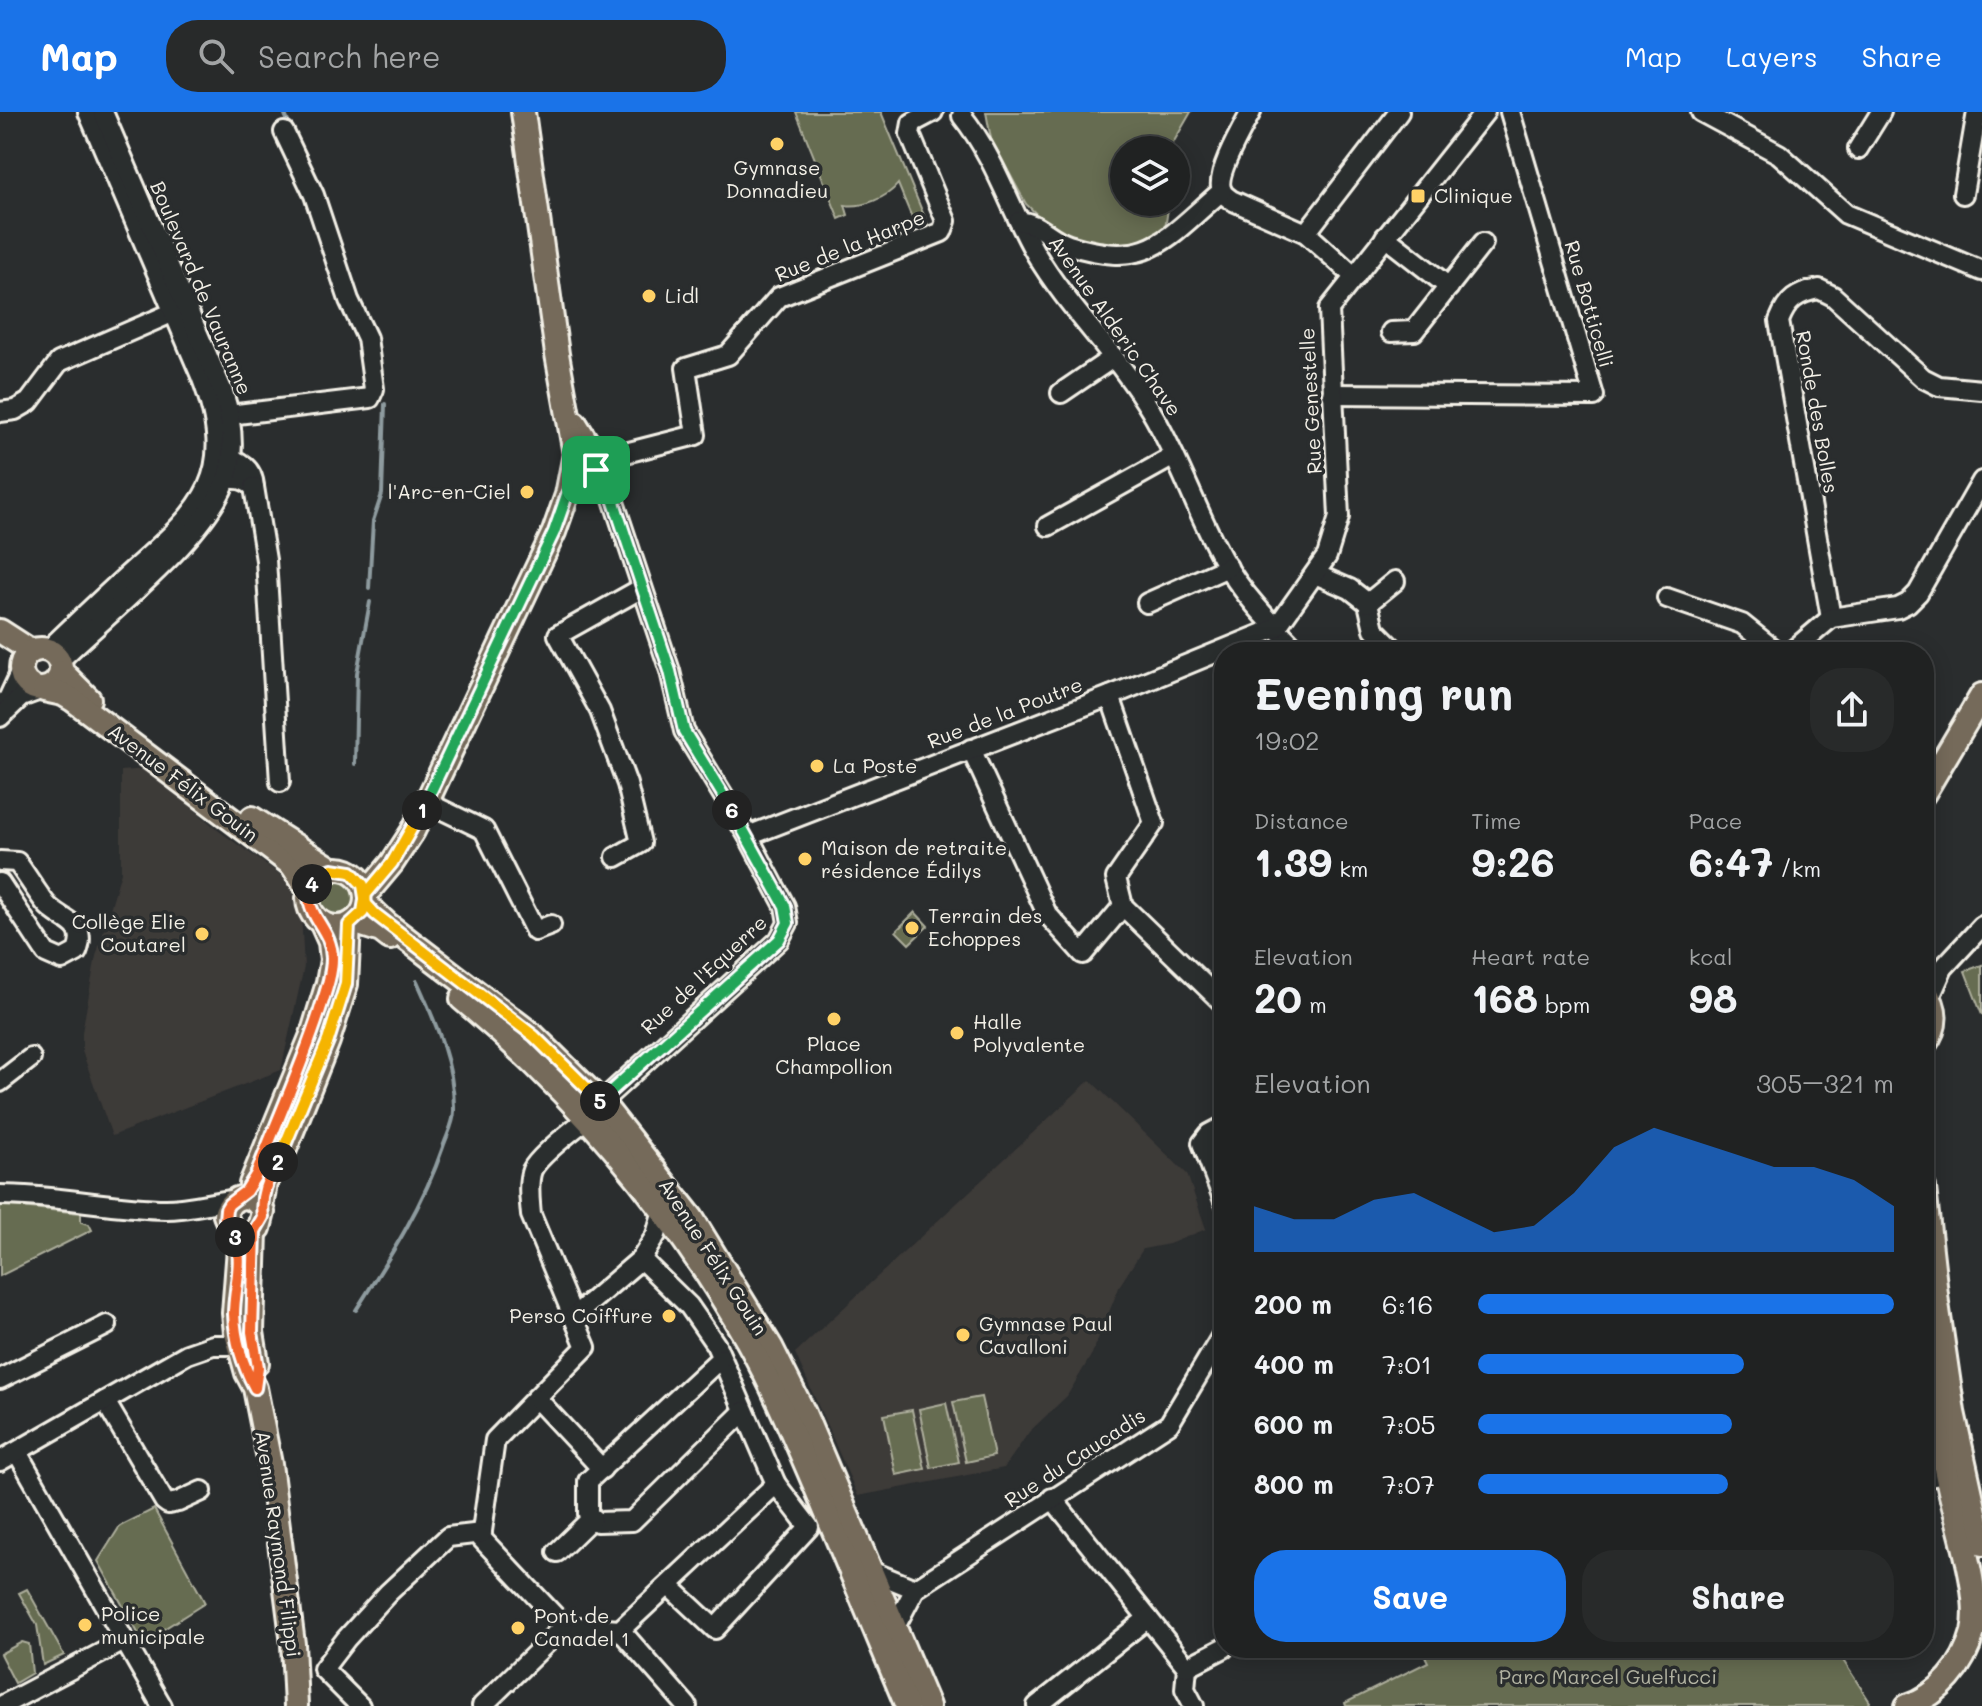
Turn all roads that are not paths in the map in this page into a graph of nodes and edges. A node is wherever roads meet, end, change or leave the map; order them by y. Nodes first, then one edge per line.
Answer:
1 (88, 112) edge
2 (103, 112) edge
3 (523, 112) edge
4 (933, 112) edge
5 (1251, 112) edge
6 (1399, 112) edge
7 (1485, 112) edge
8 (1510, 112) edge
9 (1701, 112) edge
10 (1881, 112) edge
11 (1977, 112) edge
12 (967, 113) edge
13 (284, 132) dead end
14 (1858, 149) dead end
15 (1222, 191) junction
16 (1963, 194) dead end
17 (1019, 221) junction
18 (1306, 233) junction
19 (1385, 237) junction
20 (1483, 243) dead end
21 (1982, 271) edge
22 (1355, 277) junction
23 (1449, 287) junction
24 (174, 312) junction
25 (1391, 332) dead end
26 (1114, 357) junction
27 (1982, 390) edge
28 (1061, 393) dead end
29 (1332, 394) junction
30 (0, 412) edge
31 (229, 415) junction
32 (1174, 456) junction
33 (223, 457) junction
34 (583, 467) junction
35 (218, 479) junction
36 (1982, 481) edge
37 (254, 487) junction
38 (1048, 526) dead end
39 (1228, 567) junction
40 (1315, 574) junction
41 (1395, 581) dead end
42 (642, 588) junction
43 (1667, 598) dead end
44 (1147, 603) dead end
45 (1368, 603) junction
46 (1831, 618) junction
47 (1276, 628) junction
48 (0, 631) edge
49 (1242, 642) edge
50 (1289, 642) edge
51 (1387, 642) edge
52 (1764, 642) edge
53 (1803, 642) edge
54 (0, 648) edge
55 (1214, 653) edge
56 (40, 662) junction
57 (42, 690) junction
58 (1982, 695) edge
59 (1110, 696) junction
60 (0, 707) edge
61 (0, 717) edge
62 (971, 749) junction
63 (1934, 776) edge
64 (280, 782) dead end
65 (426, 802) junction
66 (748, 836) junction
67 (616, 857) dead end
68 (0, 861) edge
69 (392, 863) junction
70 (341, 871) junction
71 (0, 883) edge
72 (309, 891) junction
73 (1123, 906) junction
74 (359, 911) junction
75 (58, 913) junction
76 (23, 918) junction
77 (321, 922) junction
78 (551, 925) dead end
79 (1982, 926) edge
80 (1934, 979) edge
81 (1214, 994) edge
82 (31, 1058) dead end
83 (0, 1082) edge
84 (595, 1110) junction
85 (1214, 1131) edge
86 (1214, 1175) edge
87 (0, 1195) edge
88 (663, 1210) junction
89 (239, 1211) junction
90 (641, 1259) junction
91 (1934, 1276) edge
92 (573, 1317) junction
93 (107, 1325) dead end
94 (239, 1345) junction
95 (1214, 1349) edge
96 (721, 1358) junction
97 (0, 1379) edge
98 (255, 1388) junction
99 (536, 1398) junction
100 (105, 1401) junction
101 (744, 1411) junction
102 (17, 1452) junction
103 (0, 1461) edge
104 (602, 1469) junction
105 (1935, 1476) edge
106 (776, 1484) junction
107 (202, 1491) dead end
108 (1052, 1498) junction
109 (1979, 1511) edge
110 (592, 1518) junction
111 (809, 1527) junction
112 (832, 1527) junction
113 (482, 1533) junction
114 (1982, 1544) edge
115 (557, 1552) dead end
116 (871, 1571) junction
117 (669, 1586) junction
118 (915, 1589) junction
119 (1148, 1618) junction
120 (564, 1626) junction
121 (895, 1627) junction
122 (620, 1630) junction
123 (124, 1641) junction
124 (1214, 1653) edge
125 (1187, 1667) junction
126 (297, 1704) edge
127 (1925, 1704) edge
128 (1, 1706) edge
129 (162, 1706) edge
130 (360, 1706) edge
131 (482, 1706) edge
132 (687, 1706) edge
133 (907, 1706) edge
134 (928, 1706) edge
135 (1037, 1706) edge
136 (1194, 1706) edge

1 - 24 street, Boulevard de Vauranne
2 - 31 street, Boulevard de Vauranne
3 - 34 main road
4 - 34 street, Rue de la Harpe
5 - 15 street
6 - 18 street
7 - 19 street, Rue Genestelle
8 - 29 street, Rue Botticelli
9 - 21 street
10 - 14 street
11 - 16 street
12 - 17 street, Avenue Alderic Chave
13 - 31 street
15 - 17 street
15 - 18 street
17 - 26 street, Avenue Alderic Chave
18 - 22 street
19 - 22 street, Rue Genestelle
19 - 23 street
20 - 23 street
22 - 29 street, Rue Genestelle
23 - 25 street
24 - 30 street
24 - 33 street, Boulevard de Vauranne
26 - 28 street
26 - 32 street, Avenue Alderic Chave
27 - 46 street, Ronde des Bolles
29 - 40 street, Rue Genestelle
31 - 33 street, Boulevard de Vauranne
32 - 38 street
32 - 39 street, Avenue Alderic Chave
33 - 35 street, Boulevard de Vauranne
33 - 37 street
34 - 42 street, Rue de l'Equerre
34 - 65 main road
35 - 37 street
35 - 56 street, Boulevard de Vauranne
36 - 46 street
37 - 64 street
39 - 44 street
39 - 47 street, Avenue Alderic Chave
40 - 45 street
40 - 47 street, Rue Genestelle
41 - 45 street
42 - 66 street, Rue de l'Equerre
42 - 67 street
43 - 52 street
45 - 51 street
46 - 53 street
47 - 49 street, Rue de la Poutre
47 - 50 street, Avenue Alderic Chave
48 - 56 main road, Avenue Félix Gouin
54 - 56 main road, Avenue Félix Gouin
55 - 59 street, Rue de la Poutre
56 - 57 main road
56 - 60 street, Boulevard de Vauranne
56 - 70 main road, Avenue Félix Gouin
57 - 61 street
57 - 72 main road, Avenue Félix Gouin
58 - 63 main road
59 - 62 street, Rue de la Poutre
59 - 73 street
62 - 66 street, Rue de la Poutre
62 - 73 street
65 - 69 main road
65 - 78 street
66 - 84 street, Rue de l'Equerre
68 - 75 street
69 - 70 main road
69 - 74 main road
70 - 72 main road
70 - 74 main road
71 - 76 street
72 - 77 main road
73 - 81 street
74 - 77 main road
74 - 84 main road, Avenue Félix Gouin
74 - 89 main road, Avenue Raymond Filippi
75 - 76 street
75 - 76 street
77 - 89 main road
79 - 80 street
82 - 83 street
84 - 88 main road, Avenue Félix Gouin
84 - 92 street, Rue de l'Equerre
84 - 116 main road, Avenue Félix Gouin
85 - 86 street
87 - 89 street
88 - 90 street
88 - 112 main road, Avenue Félix Gouin
89 - 94 main road, Avenue Raymond Filippi
89 - 98 main road, Avenue Raymond Filippi
90 - 92 street
90 - 96 street
91 - 109 main road
92 - 99 street, Rue de l'Equerre
93 - 97 street
94 - 98 main road, Avenue Raymond Filippi
94 - 100 street
95 - 108 street, Rue du Caucadis
96 - 101 street
96 - 104 street
98 - 126 main road, Avenue Raymond Filippi
99 - 104 street
99 - 113 street
100 - 102 street
100 - 107 street
101 - 106 street
101 - 110 street
102 - 103 street
102 - 123 street
104 - 110 street
105 - 127 main road
106 - 111 street
106 - 117 street
108 - 118 street, Rue du Caucadis
108 - 119 street
109 - 114 main road
110 - 115 street
111 - 112 street
111 - 117 street
112 - 133 main road, Avenue Félix Gouin
113 - 120 street
113 - 130 street
116 - 118 street
116 - 121 main road, Avenue Félix Gouin
117 - 122 street
118 - 121 street, Rue du Caucadis
119 - 125 street
119 - 135 street
120 - 122 street
120 - 131 street
121 - 134 main road, Avenue Félix Gouin
122 - 132 street
123 - 128 street
123 - 129 street
124 - 125 street
125 - 136 street

